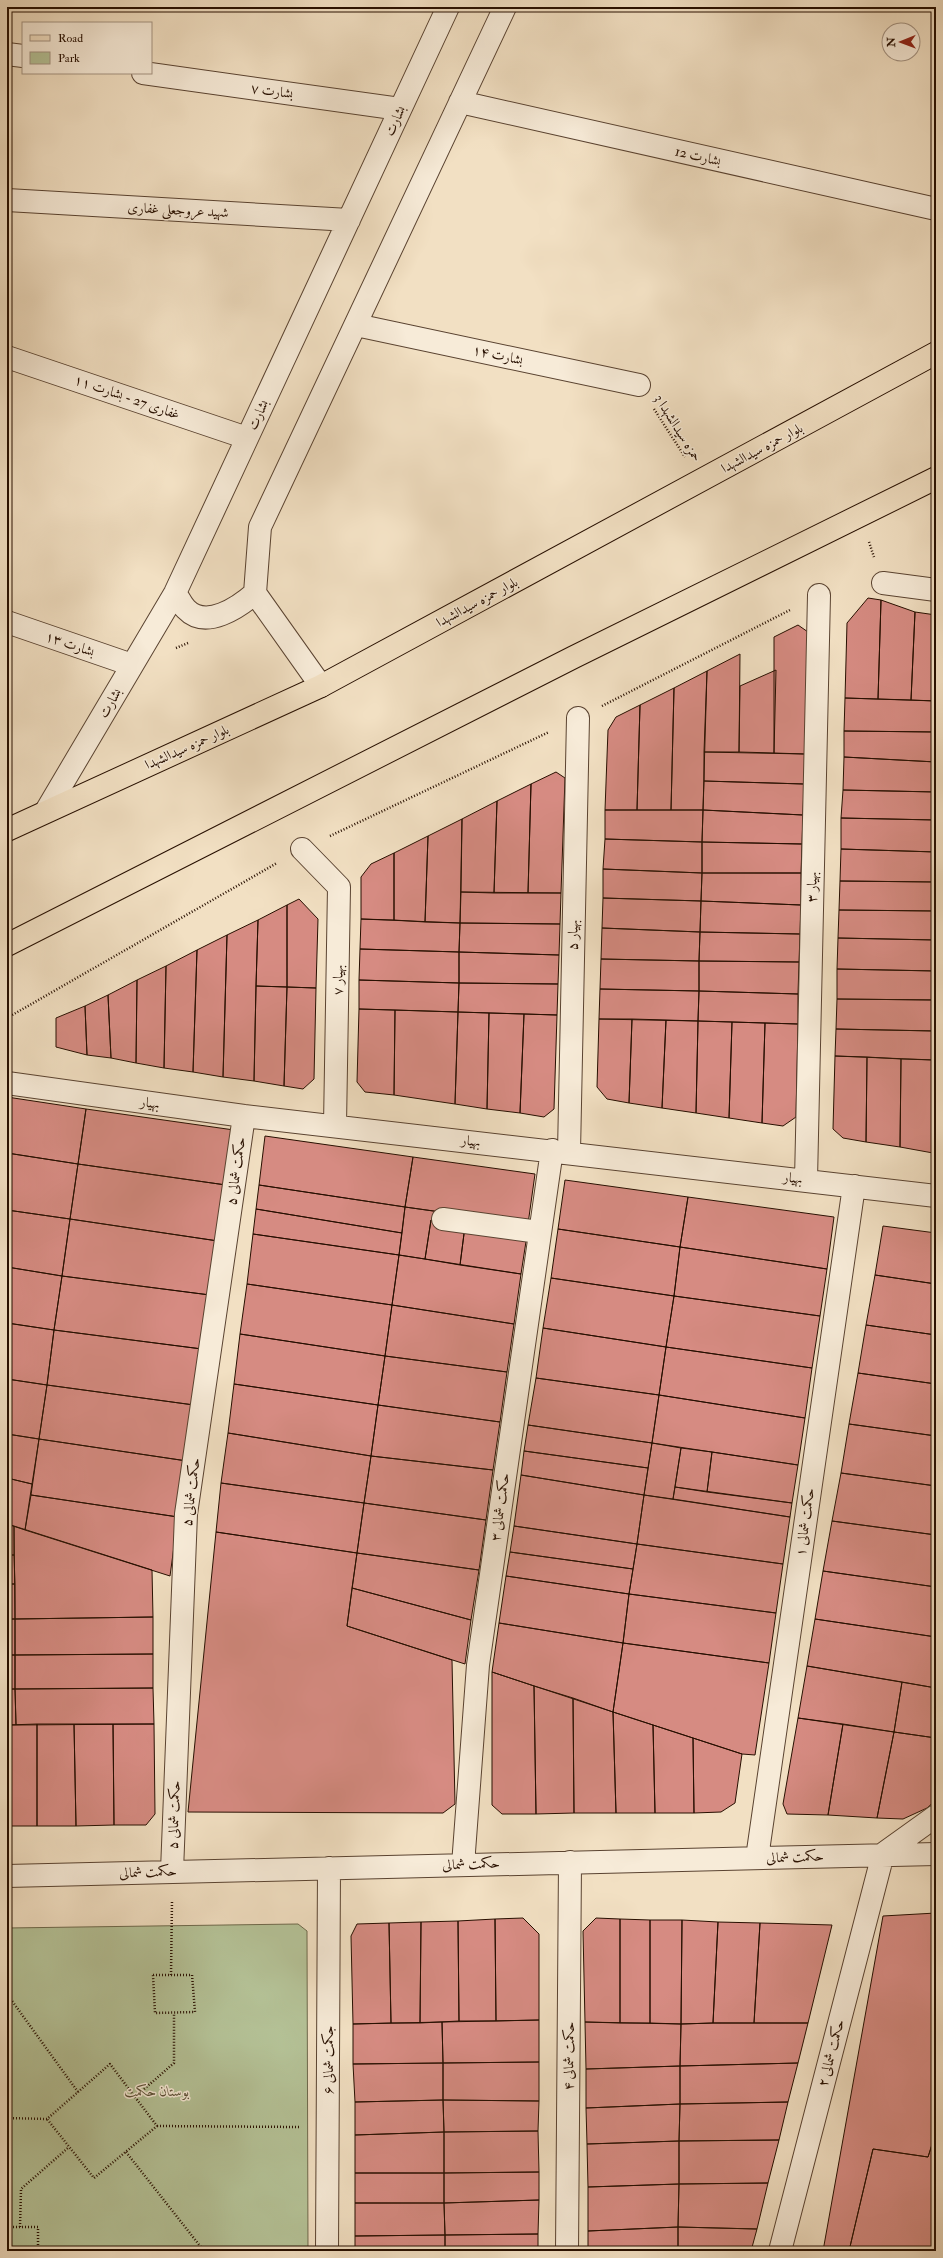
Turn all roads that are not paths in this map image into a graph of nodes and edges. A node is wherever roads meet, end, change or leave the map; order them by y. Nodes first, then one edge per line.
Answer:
1 (448, 7) edge
2 (505, 7) edge
3 (7, 54) edge
4 (22, 56) edge
5 (150, 74) edge
6 (460, 102) junction
7 (400, 109) junction
8 (7, 200) edge
9 (936, 209) edge
10 (349, 220) junction
11 (356, 325) junction
12 (936, 353) edge
13 (7, 357) edge
14 (639, 385) road end
15 (247, 438) junction
16 (936, 478) edge
17 (883, 583) road end
18 (936, 590) edge
19 (175, 593) junction
20 (255, 593) junction
21 (819, 595) road end
22 (7, 622) edge
23 (132, 665) junction
24 (321, 686) junction
25 (578, 718) road end
26 (46, 811) junction
27 (7, 830) edge
28 (302, 849) road end
29 (7, 945) edge
30 (7, 1083) edge
31 (244, 1116) junction
32 (335, 1125) junction
33 (560, 1151) junction
34 (806, 1180) junction
35 (854, 1186) junction
36 (936, 1196) edge
37 (443, 1219) dead end
38 (539, 1232) junction
39 (936, 1816) edge
40 (883, 1854) junction
41 (936, 1854) edge
42 (757, 1858) junction
43 (570, 1862) junction
44 (463, 1865) junction
45 (329, 1868) junction
46 (172, 1871) junction
47 (7, 1876) edge
48 (327, 2251) edge
49 (567, 2251) edge
50 (780, 2251) edge

1 - 7 street, بشارت
2 - 6 street
3 - 4 street
5 - 7 street, بشارت ۷
6 - 9 street, بشارت 12
6 - 11 street
7 - 10 street, بشارت
8 - 10 street, شهید عروجعلی غفاری
10 - 15 street, بشارت
11 - 14 street, بشارت ۱۴
11 - 20 street
12 - 24 main road, بلوار حمزه سیدالشهدا
13 - 15 street, غفاری 27 - بشارت ۱۱
15 - 19 street, بشارت
16 - 29 main road
17 - 18 street
19 - 20 street
19 - 23 street, بشارت
20 - 24 street
21 - 34 street, بهیار ۳
22 - 23 street, بشارت ۱۳
23 - 26 street, بشارت
24 - 26 main road, بلوار حمزه سیدالشهدا
25 - 33 street, بهیار ۵
26 - 27 main road, بلوار حمزه سیدالشهدا
28 - 32 street, بهیار ۷
30 - 31 street, بهیار
31 - 32 street, بهیار
31 - 46 street, حکمت شمالی ۵
32 - 33 street, بهیار
33 - 34 street, بهیار
33 - 38 street, حکمت شمالی ۳
34 - 35 street, بهیار
35 - 36 street, بهیار
35 - 42 street, حکمت شمالی ۱
37 - 38 street
38 - 44 street, حکمت شمالی ۳
39 - 40 street
40 - 41 street, حکمت شمالی
40 - 42 street, حکمت شمالی
40 - 50 street, حکمت شمالی ۲
42 - 43 street, حکمت شمالی
43 - 44 street, حکمت شمالی
43 - 49 street, حکمت شمالی ۴
44 - 45 street, حکمت شمالی
45 - 46 street, حکمت شمالی
45 - 48 street, جکمت شمالی ۶
46 - 47 street, حکمت شمالی

